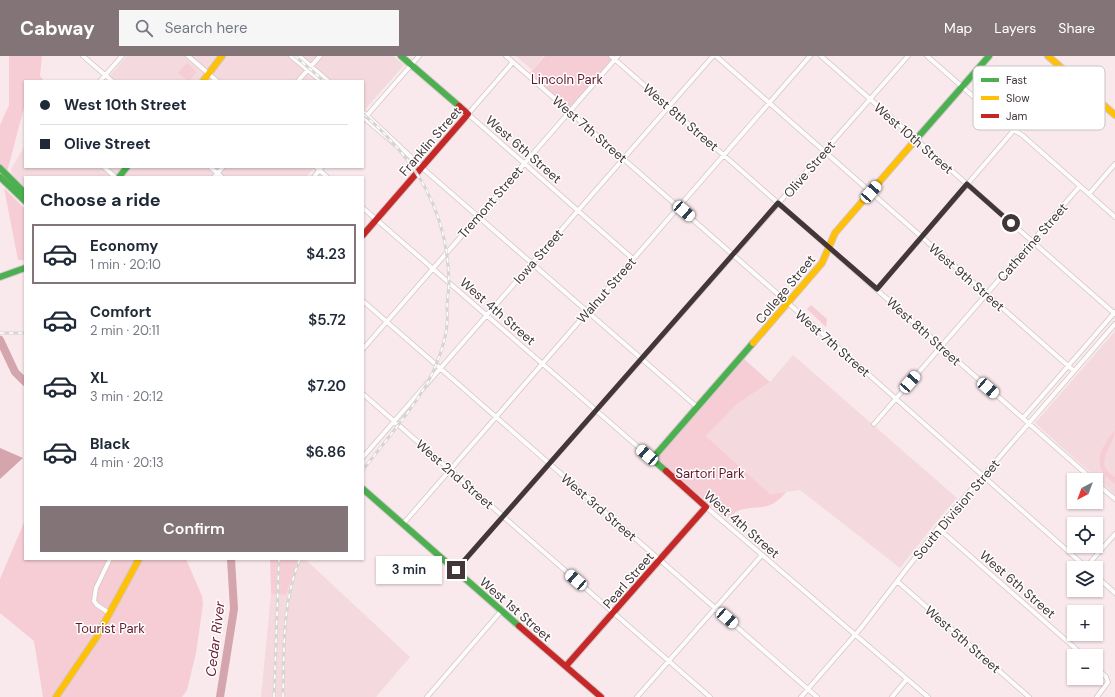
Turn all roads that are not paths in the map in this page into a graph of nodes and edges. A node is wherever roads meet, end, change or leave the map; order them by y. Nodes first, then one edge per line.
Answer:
1 (83, 56) edge
2 (122, 56) edge
3 (188, 56) edge
4 (222, 56) edge
5 (291, 56) edge
6 (299, 56) edge
7 (320, 56) edge
8 (401, 56) edge
9 (419, 56) edge
10 (506, 56) edge
11 (611, 56) edge
12 (715, 56) edge
13 (810, 56) edge
14 (821, 56) edge
15 (908, 56) edge
16 (927, 56) edge
17 (989, 56) edge
18 (1048, 56) edge
19 (616, 58) edge
20 (513, 62) junction
21 (411, 65) junction
22 (980, 66) edge
23 (1059, 66) edge
24 (309, 68) junction
25 (209, 74) junction
26 (973, 74) edge
27 (105, 75) junction
28 (101, 80) edge
29 (111, 80) edge
30 (204, 80) edge
31 (216, 80) edge
32 (299, 80) edge
33 (320, 80) edge
34 (327, 80) edge
35 (962, 86) junction
36 (973, 96) edge
37 (870, 99) junction
38 (769, 103) junction
39 (1105, 106) edge
40 (669, 107) junction
41 (570, 111) junction
42 (468, 114) junction
43 (1115, 115) edge
44 (364, 118) edge
45 (1014, 130) joint
46 (916, 140) junction
47 (824, 151) junction
48 (723, 155) junction
49 (624, 159) junction
50 (524, 163) junction
51 (1115, 164) edge
52 (422, 167) junction
53 (0, 168) edge
54 (105, 168) edge
55 (126, 168) edge
56 (319, 168) edge
57 (114, 176) edge
58 (120, 176) edge
59 (326, 176) edge
60 (3, 177) edge
61 (967, 184) junction
62 (1080, 186) junction
63 (24, 192) edge
64 (871, 192) junction
65 (1089, 194) junction
66 (24, 200) edge
67 (778, 203) junction
68 (678, 207) junction
69 (364, 209) edge
70 (578, 211) junction
71 (478, 216) junction
72 (1115, 217) edge
73 (376, 220) junction
74 (364, 234) edge
75 (922, 237) junction
76 (1032, 241) junction
77 (830, 248) junction
78 (733, 255) junction
79 (633, 259) junction
80 (532, 263) junction
81 (24, 268) edge
82 (433, 269) junction
83 (0, 277) edge
84 (877, 289) junction
85 (987, 294) junction
86 (364, 302) edge
87 (788, 303) junction
88 (588, 311) junction
89 (1115, 313) edge
90 (486, 315) junction
91 (387, 322) junction
92 (1115, 324) edge
93 (941, 346) junction
94 (364, 348) edge
95 (642, 359) junction
96 (542, 364) junction
97 (1068, 366) junction
98 (440, 368) junction
99 (1074, 371) junction
100 (364, 395) edge
101 (896, 398) junction
102 (697, 407) junction
103 (596, 411) junction
104 (496, 417) junction
105 (1023, 418) junction
106 (394, 421) junction
107 (874, 424) dead end
108 (1029, 424) junction
109 (364, 456) edge
110 (652, 459) junction
111 (550, 464) junction
112 (450, 470) junction
113 (1085, 473) edge
114 (983, 476) junction
115 (1103, 489) edge
116 (364, 490) edge
117 (1115, 499) edge
118 (706, 507) junction
119 (503, 516) junction
120 (403, 524) junction
121 (938, 528) junction
122 (1115, 534) edge
123 (762, 555) junction
124 (110, 560) edge
125 (138, 560) edge
126 (660, 560) junction
127 (1078, 561) edge
128 (1092, 561) edge
129 (456, 570) junction
130 (897, 581) junction
131 (1103, 582) edge
132 (1115, 593) edge
133 (715, 608) junction
134 (502, 610) junction
135 (109, 613) junction
136 (613, 613) junction
137 (855, 635) junction
138 (1076, 649) edge
139 (669, 661) junction
140 (566, 666) junction
141 (1103, 674) edge
142 (907, 679) junction
143 (808, 689) junction
144 (56, 697) edge
145 (427, 697) edge
146 (601, 697) edge
147 (637, 697) edge
148 (710, 697) edge
149 (801, 697) edge
150 (817, 697) edge
151 (892, 697) edge
152 (928, 697) edge
153 (1029, 697) edge
154 (1097, 697) edge

1 - 27 street
2 - 27 street
3 - 25 street
4 - 25 street
5 - 24 street
6 - 24 street
7 - 24 street
8 - 21 street, West 6th Street
9 - 21 street
10 - 20 street, West 7th Street
11 - 19 street, West 8th Street
12 - 38 street, West 9th Street
12 - 40 street, Iowa Street
13 - 38 street, Walnut Street
14 - 37 street, West 10th Street
15 - 37 street, Olive Street
16 - 35 street
17 - 22 street, College Street
18 - 23 street
19 - 40 street, West 8th Street
19 - 41 street, Tremont Street
20 - 41 street, West 7th Street
20 - 42 street, Franklin Street
21 - 42 street, West 6th Street
21 - 44 street
24 - 32 street
24 - 33 street
24 - 34 street
25 - 30 street
25 - 31 street
26 - 35 street, College Street
27 - 28 street
27 - 29 street
35 - 36 street
35 - 46 street, College Street
37 - 46 street, West 10th Street
37 - 47 street, Olive Street
38 - 47 street, West 9th Street
38 - 48 street, Walnut Street
39 - 43 street
40 - 48 street, West 8th Street
40 - 49 street, Iowa Street
41 - 49 street, West 7th Street
41 - 50 street, Tremont Street
42 - 50 street, West 6th Street
42 - 52 street, Franklin Street
44 - 52 street
45 - 61 street
45 - 62 street
46 - 61 street, West 10th Street
46 - 64 street, College Street
47 - 64 street, West 9th Street
47 - 67 street, Olive Street
48 - 67 street, West 8th Street
48 - 68 street, Walnut Street
49 - 68 street, West 7th Street
49 - 70 street, Iowa Street
50 - 70 street, West 6th Street
50 - 71 street, Tremont Street
51 - 65 street
52 - 71 street
52 - 73 street, Franklin Street
53 - 60 street
54 - 57 street
55 - 58 street
56 - 59 street
60 - 63 street
60 - 66 street
61 - 75 street
61 - 76 street, West 10th Street
62 - 65 street
62 - 76 street, Catherine Street
64 - 75 street, West 9th Street
64 - 77 street, College Street
65 - 72 street
67 - 77 street, West 8th Street
67 - 78 street, Olive Street
68 - 78 street, West 7th Street
68 - 79 street, Walnut Street
69 - 73 street, West 4th Street
70 - 79 street, West 6th Street
70 - 80 street, Iowa Street
71 - 80 street
71 - 82 street, Tremont Street
73 - 74 street, Franklin Street
73 - 82 street, West 4th Street
75 - 84 street
75 - 85 street, West 9th Street
76 - 85 street, Catherine Street
76 - 89 street, West 10th Street
77 - 84 street, West 8th Street
77 - 87 street, College Street
78 - 87 street, West 7th Street
78 - 95 street, Olive Street
79 - 88 street, Walnut Street
80 - 88 street
80 - 90 street, Iowa Street
81 - 83 street
82 - 90 street, West 4th Street
82 - 91 street, Tremont Street
84 - 93 street, West 8th Street
85 - 93 street, Catherine Street
85 - 97 street, West 9th Street
86 - 91 street, West 3rd Street
87 - 101 street, West 7th Street
87 - 102 street, College Street
88 - 95 street
88 - 96 street, Walnut Street
89 - 97 street
90 - 96 street, West 4th Street
90 - 98 street, Iowa Street
91 - 94 street, Tremont Street
91 - 98 street, West 3rd Street
92 - 99 street, South Division Street
93 - 101 street, Catherine Street
93 - 105 street, West 8th Street
95 - 102 street
95 - 103 street, Olive Street
96 - 103 street, West 4th Street
96 - 104 street, Walnut Street
97 - 99 street, West 9th Street
97 - 105 street
98 - 104 street, West 3rd Street
98 - 106 street, Iowa Street
99 - 108 street, South Division Street
100 - 106 street, West 2nd Street
101 - 107 street, Catherine Street
101 - 114 street, West 7th Street
102 - 110 street, College Street
103 - 110 street, West 4th Street
103 - 111 street, Olive Street
104 - 111 street, West 3rd Street
104 - 112 street, Walnut Street
105 - 108 street, West 8th Street
106 - 109 street, Iowa Street
106 - 112 street, West 2nd Street
108 - 113 street, West 8th Street
108 - 114 street, South Division Street
110 - 118 street, West 4th Street
111 - 119 street, Olive Street
111 - 126 street, West 3rd Street
112 - 119 street, West 2nd Street
112 - 120 street, Walnut Street
114 - 121 street, South Division Street
114 - 127 street, West 7th Street
115 - 117 street
116 - 120 street, West 1st Street
118 - 123 street, West 4th Street
118 - 126 street, Pearl Street
119 - 129 street, Olive Street
119 - 136 street, West 2nd Street
120 - 129 street, West 1st Street
121 - 130 street, South Division Street
121 - 138 street, West 6th Street
122 - 128 street
123 - 133 street
123 - 137 street, West 4th Street
124 - 135 street
125 - 135 street
126 - 133 street, West 3rd Street
126 - 136 street, Pearl Street
129 - 134 street, West 1st Street
130 - 137 street, South Division Street
130 - 153 street, West 5th Street
131 - 132 street
133 - 139 street
133 - 143 street, West 3rd Street
134 - 140 street, West 1st Street
134 - 145 street
135 - 144 street
136 - 139 street, West 2nd Street
136 - 140 street, Pearl Street
137 - 142 street, West 4th Street
137 - 143 street, South Division Street
139 - 147 street
139 - 148 street, West 2nd Street
140 - 146 street, West 1st Street
141 - 154 street
142 - 151 street
142 - 152 street, West 4th Street
143 - 149 street, South Division Street
143 - 150 street, West 3rd Street

